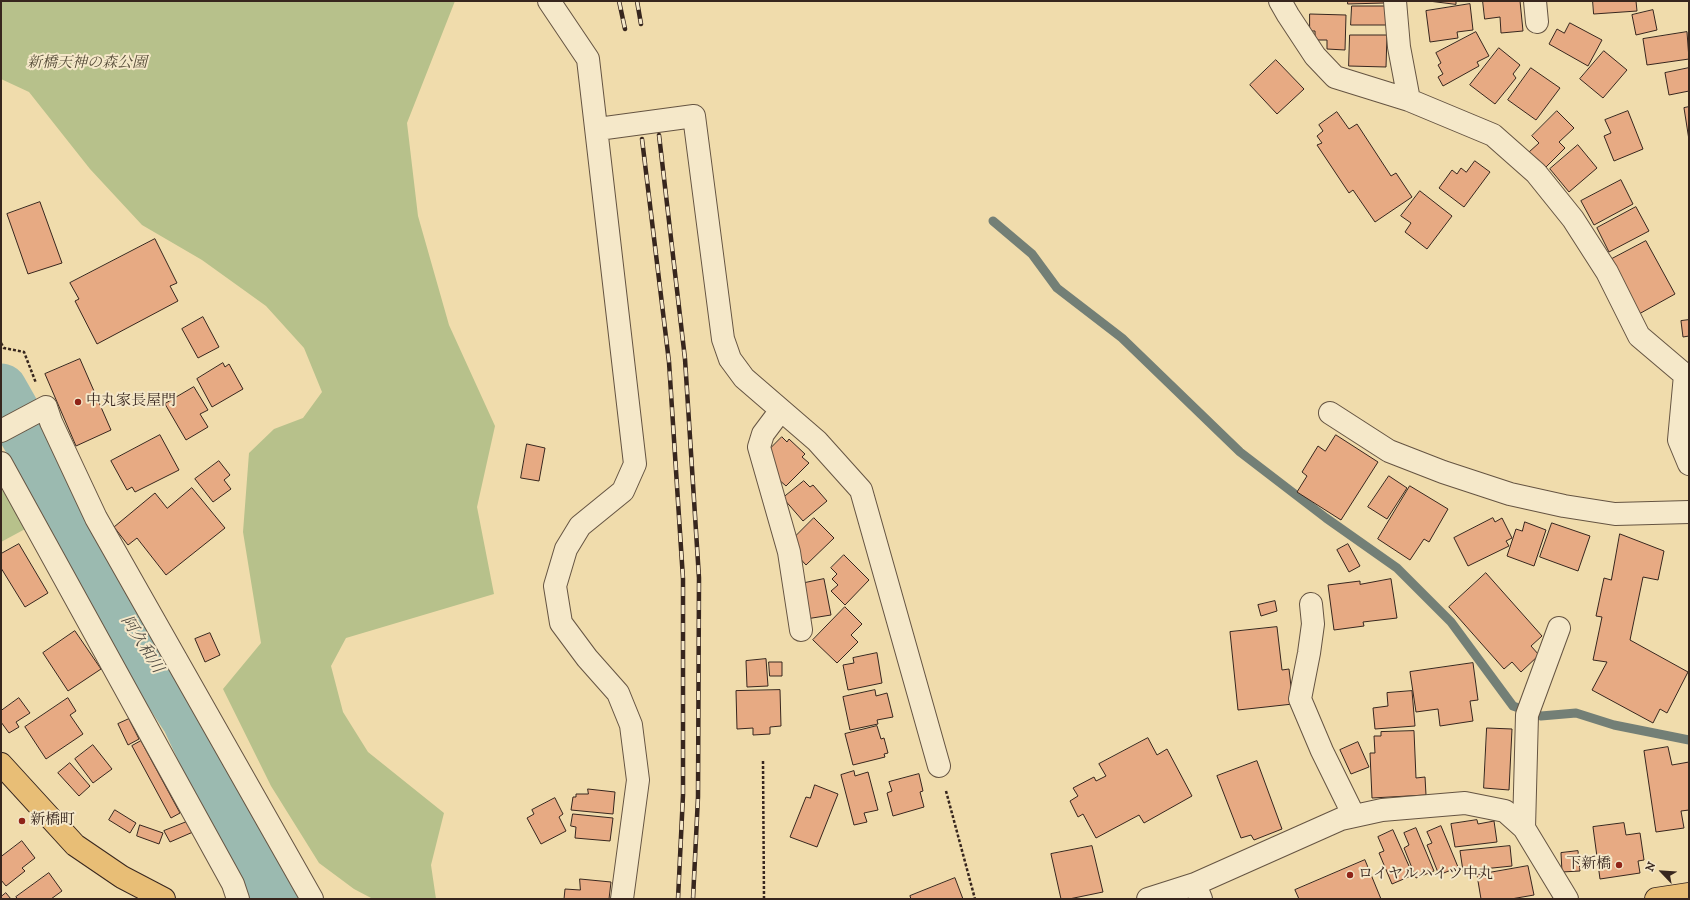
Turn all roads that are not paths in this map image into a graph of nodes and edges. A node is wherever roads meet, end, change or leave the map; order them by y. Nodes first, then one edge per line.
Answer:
1 (549, 1) edge
2 (1280, 1) edge
3 (1395, 1) edge
4 (1409, 100) junction
5 (598, 129) junction
6 (781, 410) junction
7 (1330, 413) dead end
8 (1, 431) edge
9 (1, 463) edge
10 (1689, 464) edge
11 (1689, 512) edge
12 (1311, 604) dead end
13 (1560, 628) dead end
14 (801, 630) dead end
15 (1, 764) edge
16 (939, 766) dead end
17 (1354, 816) junction
18 (1524, 828) junction
19 (1198, 892) edge
20 (1689, 894) edge
21 (164, 899) edge
22 (238, 899) edge
23 (312, 899) edge
24 (622, 899) edge
25 (1148, 899) edge
26 (1567, 899) edge
27 (1656, 899) edge

1 - 5 street
2 - 4 street
3 - 4 street
4 - 10 street
5 - 6 street
5 - 24 street
6 - 14 street
6 - 16 street
7 - 11 street
8 - 23 street
9 - 22 street
12 - 17 street
13 - 18 street
15 - 21 main road
17 - 18 street
17 - 19 street
18 - 26 street
19 - 25 street
20 - 27 main road

